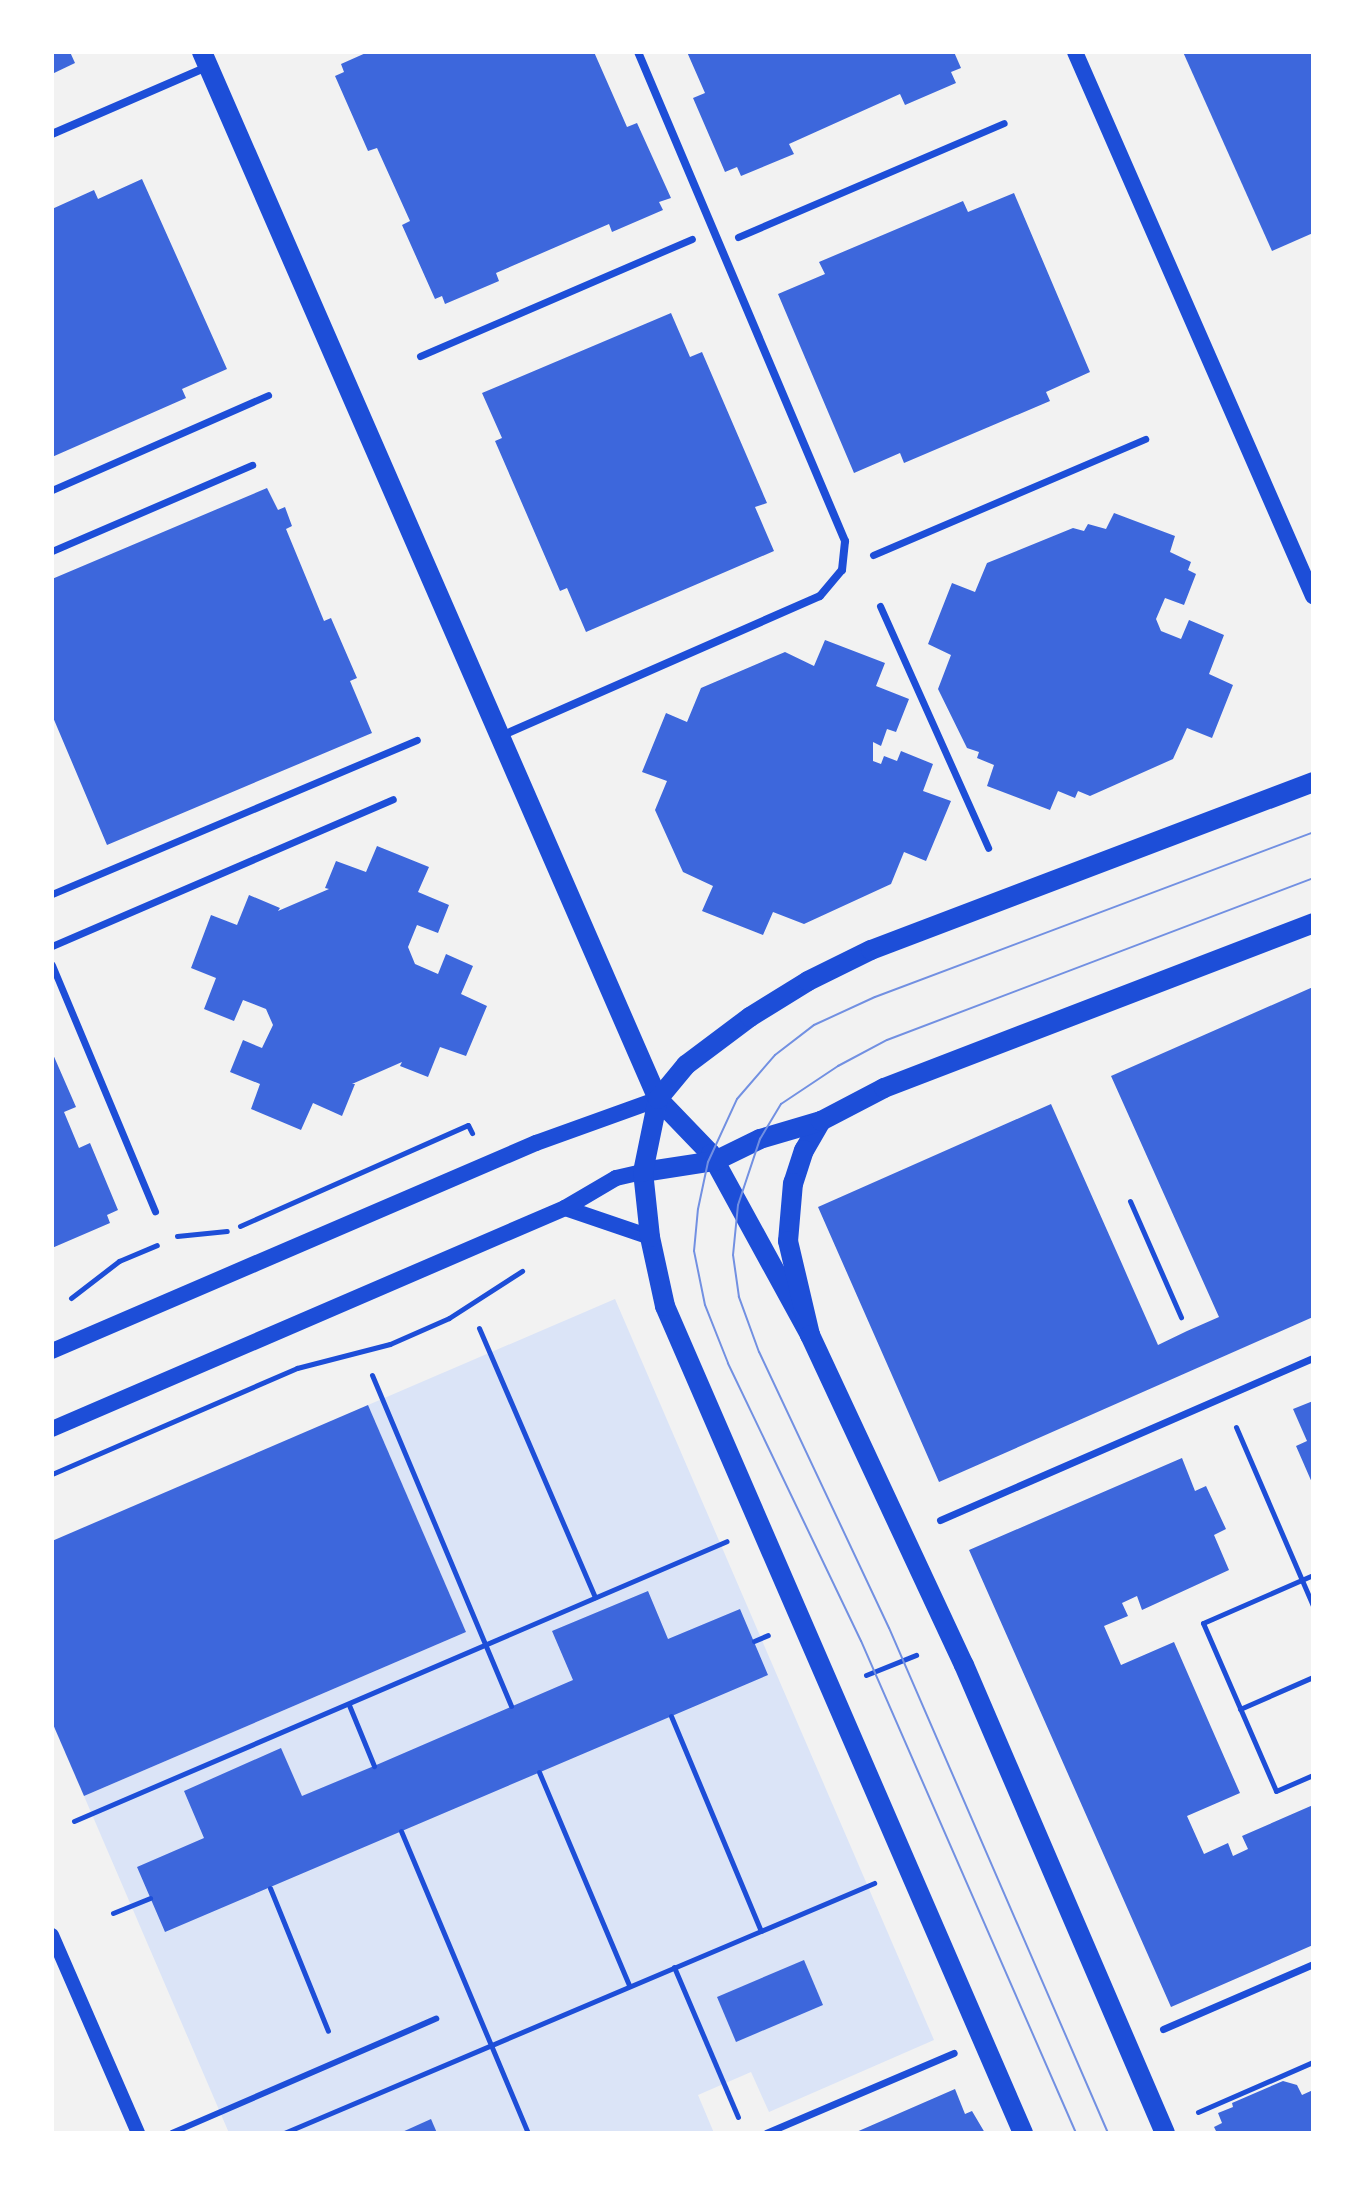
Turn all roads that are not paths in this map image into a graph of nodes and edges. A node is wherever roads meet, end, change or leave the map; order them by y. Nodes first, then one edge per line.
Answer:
1 (638, 52) edge
2 (1075, 52) edge
3 (205, 59) edge
4 (1004, 123) dead end
5 (52, 134) edge
6 (738, 237) dead end
7 (692, 239) dead end
8 (420, 356) dead end
9 (268, 395) dead end
10 (1145, 439) dead end
11 (252, 465) dead end
12 (52, 490) edge
13 (52, 551) edge
14 (873, 555) dead end
15 (1313, 596) edge
16 (880, 606) dead end
17 (500, 736) junction
18 (417, 740) dead end
19 (1313, 782) edge
20 (393, 799) dead end
21 (988, 848) dead end
22 (52, 894) edge
23 (1313, 923) edge
24 (52, 946) edge
25 (52, 965) edge
26 (658, 1099) junction
27 (821, 1121) junction
28 (715, 1161) junction
29 (643, 1172) junction
30 (565, 1208) junction
31 (155, 1211) dead end
32 (650, 1237) junction
33 (810, 1335) junction
34 (52, 1351) edge
35 (1313, 1358) edge
36 (52, 1429) edge
37 (940, 1520) dead end
38 (52, 1935) edge
39 (1313, 1964) edge
40 (436, 2019) dead end
41 (1163, 2029) dead end
42 (954, 2053) dead end
43 (138, 2133) edge
44 (172, 2133) edge
45 (766, 2133) edge
46 (1023, 2133) edge
47 (1165, 2133) edge

1 - 17 street
2 - 15 main road
3 - 5 street
3 - 17 main road
4 - 6 street
7 - 8 street
9 - 12 street
10 - 14 street
11 - 13 street
16 - 21 street
17 - 26 main road
18 - 22 street
19 - 26 main road
20 - 24 street
23 - 27 main road
25 - 31 street
26 - 28 main road
26 - 29 main road
26 - 34 main road
27 - 28 main road
27 - 33 main road
28 - 29 main road
28 - 33 main road
29 - 30 main road
29 - 32 main road
30 - 32 main road
30 - 36 main road
32 - 46 main road
33 - 47 main road
35 - 37 street
38 - 43 street
39 - 41 street
40 - 44 lane
42 - 45 street

